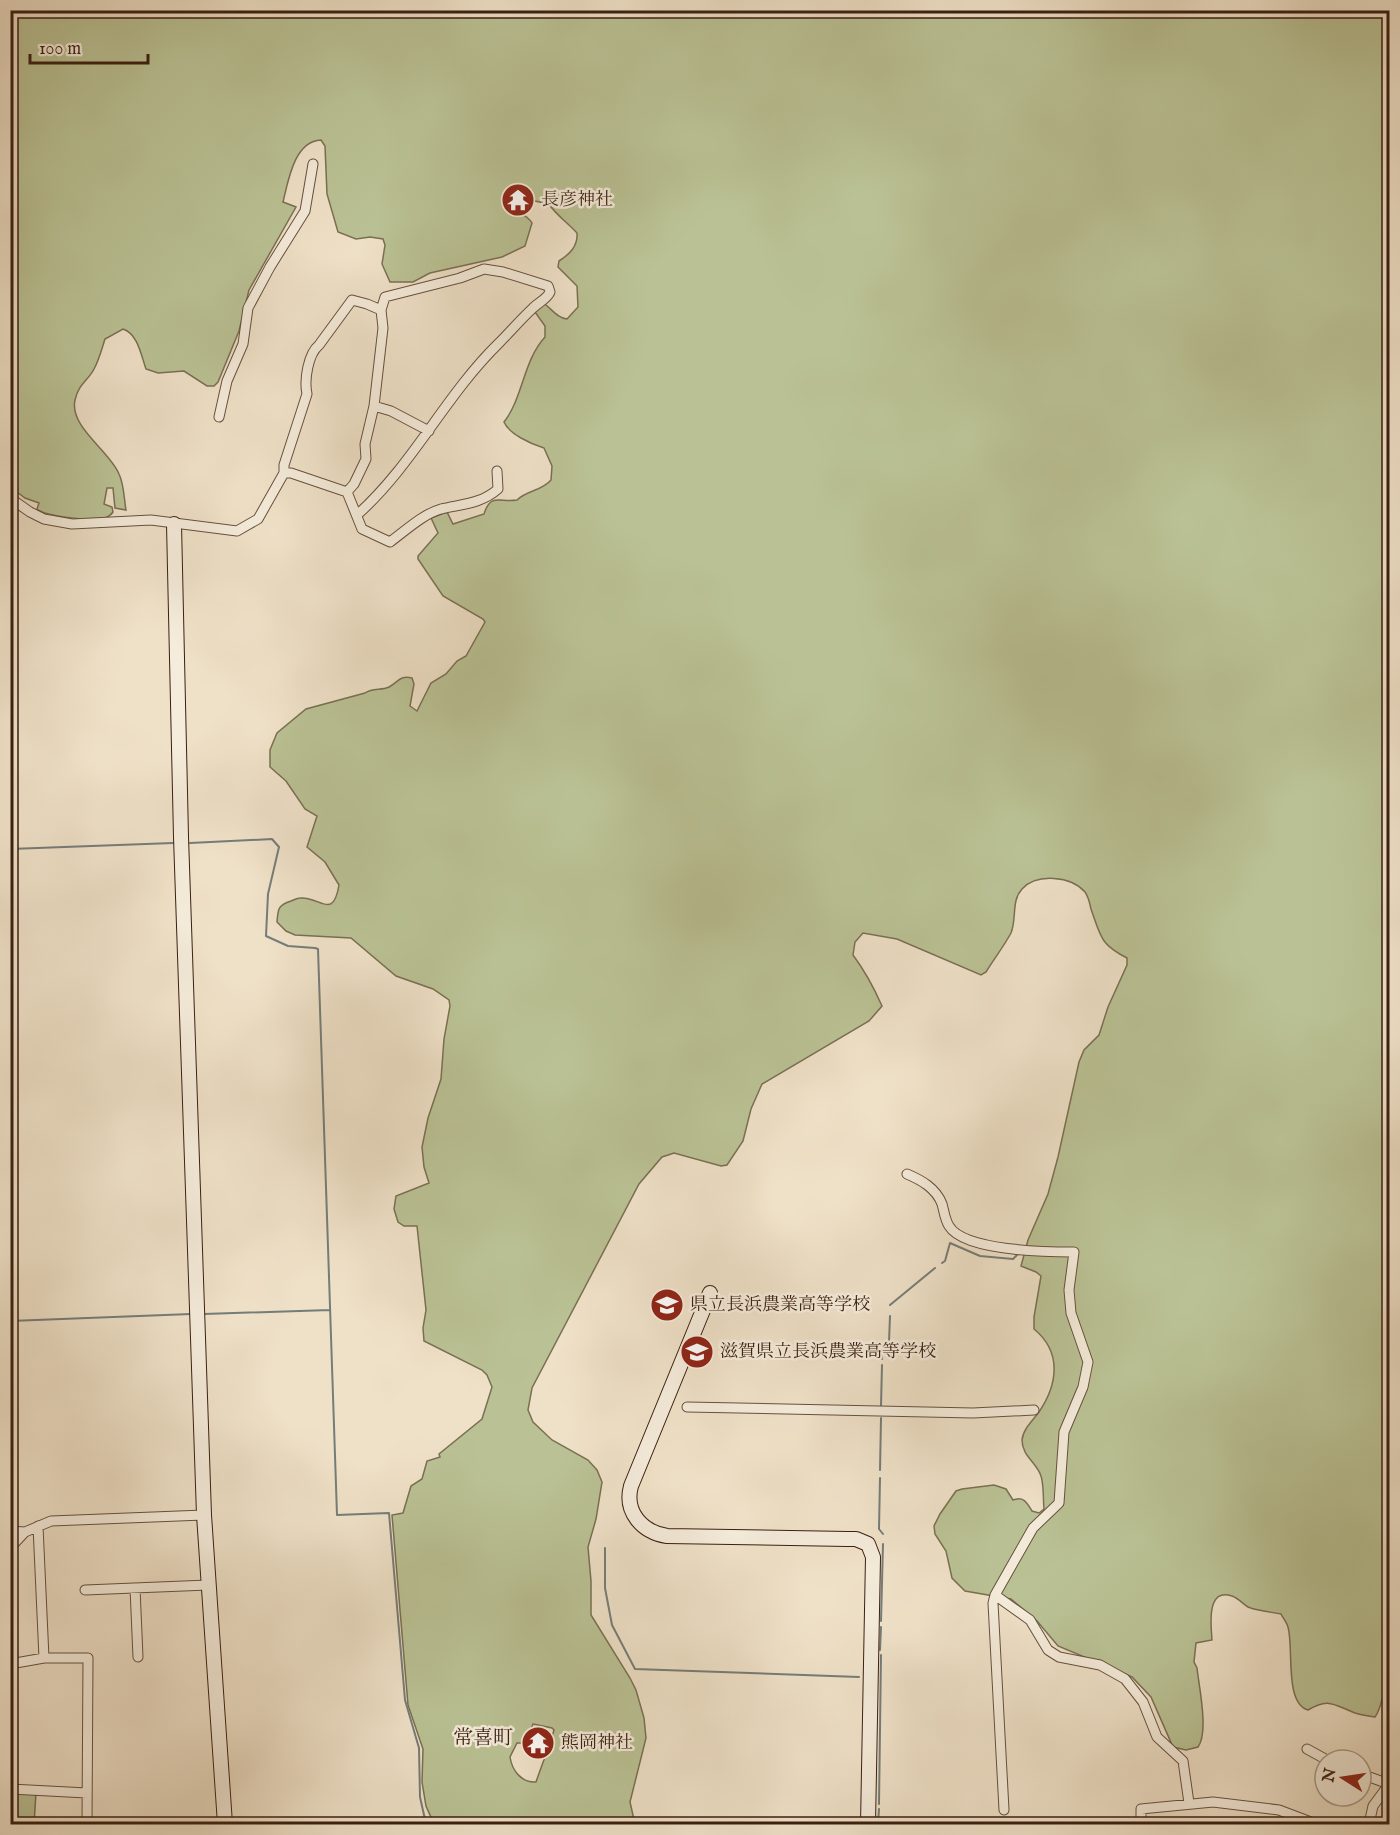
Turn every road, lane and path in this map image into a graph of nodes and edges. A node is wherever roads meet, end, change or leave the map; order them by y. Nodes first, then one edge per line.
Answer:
1 (313, 164) dead end
2 (381, 310) junction
3 (374, 406) junction
4 (219, 417) dead end
5 (429, 431) junction
6 (497, 471) dead end
7 (284, 473) junction
8 (347, 492) junction
9 (10, 498) edge
10 (357, 515) junction
11 (174, 524) junction
12 (908, 1174) dead end
13 (710, 1293) dead end
14 (687, 1407) dead end
15 (1034, 1410) dead end
16 (204, 1515) junction
17 (38, 1526) junction
18 (10, 1531) edge
19 (25, 1532) junction
20 (10, 1548) edge
21 (208, 1585) junction
22 (135, 1588) junction
23 (85, 1590) dead end
24 (995, 1594) junction
25 (138, 1657) dead end
26 (44, 1658) junction
27 (10, 1664) edge
28 (1307, 1749) dead end
29 (1313, 1752) edge
30 (1373, 1778) edge
31 (1389, 1784) edge
32 (10, 1789) edge
33 (87, 1793) junction
34 (1189, 1803) junction
35 (1004, 1810) dead end
36 (87, 1824) edge
37 (225, 1824) edge
38 (868, 1824) edge
39 (1141, 1824) edge
40 (1316, 1824) edge
41 (1369, 1824) edge

1 - 4 street
2 - 3 street
2 - 5 street
2 - 7 street
3 - 5 street
3 - 8 street
5 - 10 street
6 - 10 street
7 - 8 street
7 - 11 street
8 - 10 street
9 - 11 street
11 - 16 street
12 - 24 street
13 - 38 street
14 - 15 street
16 - 17 street
16 - 21 street
17 - 19 street
17 - 26 street
18 - 19 street
19 - 20 street
21 - 22 street
21 - 37 street
22 - 23 street
22 - 25 street
24 - 34 street
24 - 35 street
26 - 27 street
26 - 33 street
28 - 29 street
30 - 31 street
31 - 41 street
32 - 33 street
33 - 36 street
34 - 39 street
34 - 40 street

